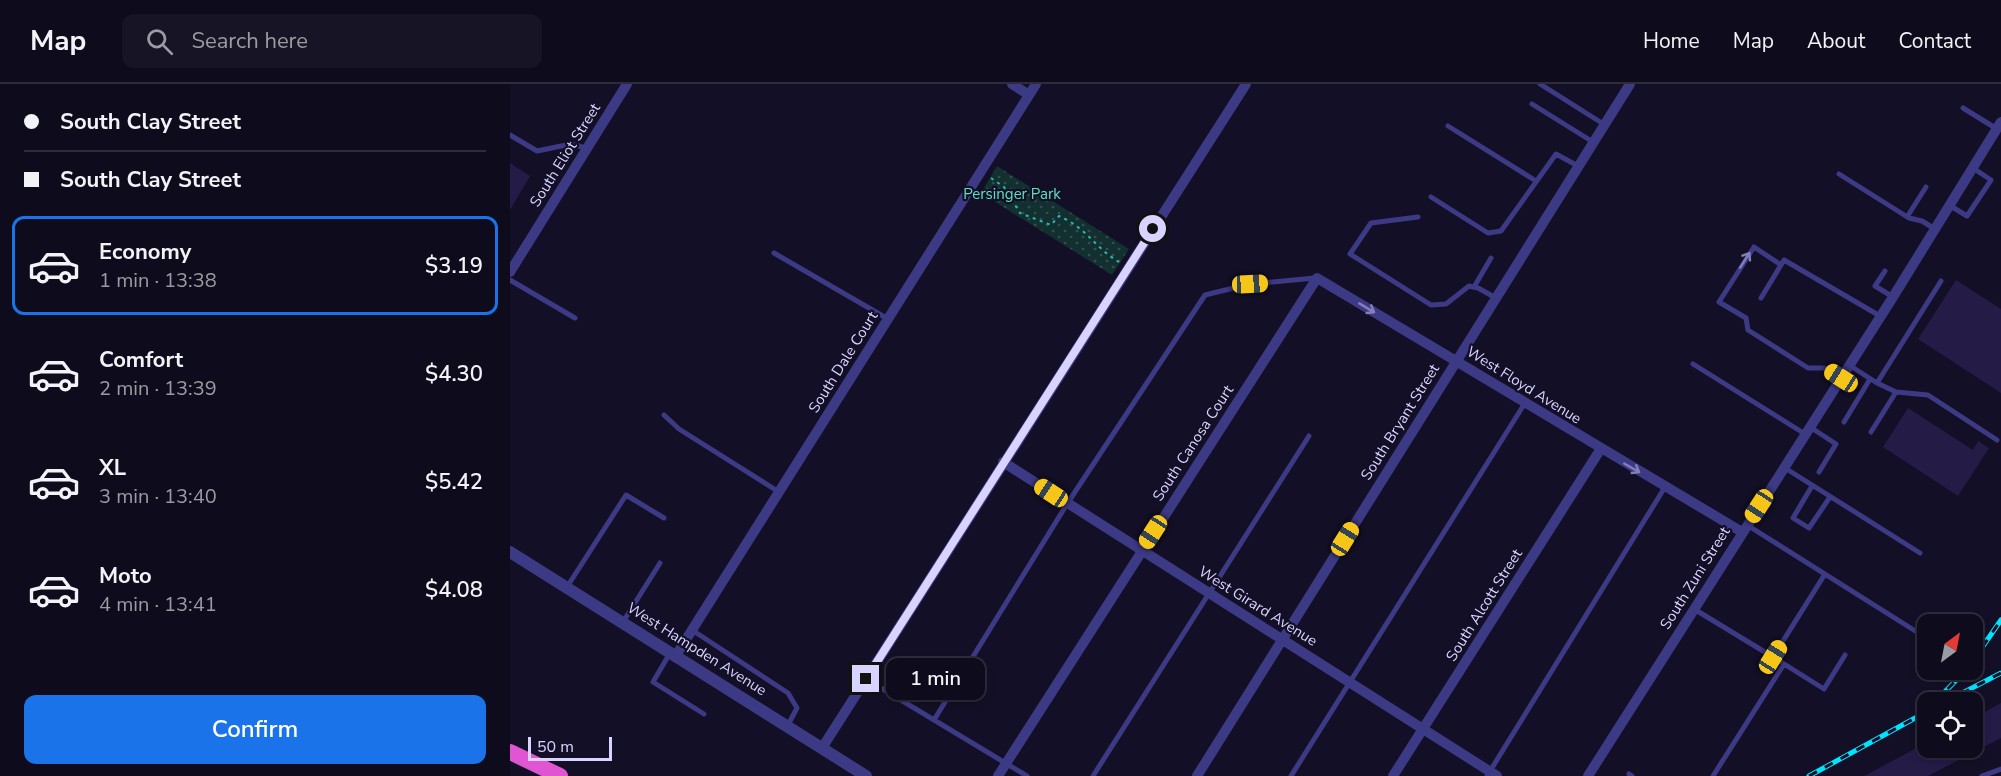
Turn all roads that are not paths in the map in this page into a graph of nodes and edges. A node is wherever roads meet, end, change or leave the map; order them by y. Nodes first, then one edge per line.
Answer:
1 (627, 84) edge
2 (1012, 84) edge
3 (1036, 84) edge
4 (1246, 84) edge
5 (1540, 84) edge
6 (1630, 84) edge
7 (1029, 95) junction
8 (1532, 104) dead end
9 (1963, 108) dead end
10 (1605, 125) junction
11 (1448, 126) dead end
12 (1998, 133) edge
13 (510, 135) edge
14 (1593, 142) junction
15 (587, 148) junction
16 (1578, 166) junction
17 (1972, 168) junction
18 (1839, 174) dead end
19 (1536, 181) junction
20 (1926, 187) dead end
21 (1431, 197) dead end
22 (1949, 205) junction
23 (1418, 217) dead end
24 (1907, 217) junction
25 (1935, 229) junction
26 (774, 253) dead end
27 (1491, 258) dead end
28 (1781, 265) junction
29 (1885, 271) dead end
30 (510, 273) edge
31 (1317, 278) junction
32 (510, 280) edge
33 (1941, 281) dead end
34 (1474, 287) junction
35 (1893, 297) junction
36 (1496, 298) junction
37 (1761, 298) dead end
38 (1880, 316) junction
39 (575, 318) dead end
40 (888, 319) junction
41 (1456, 361) junction
42 (1693, 364) dead end
43 (1849, 365) junction
44 (1841, 378) junction
45 (1870, 379) junction
46 (1877, 383) junction
47 (1896, 392) junction
48 (1525, 403) junction
49 (664, 415) dead end
50 (1844, 422) dead end
51 (1807, 430) junction
52 (1871, 432) dead end
53 (1309, 436) dead end
54 (1997, 440) dead end
55 (1600, 450) junction
56 (1003, 462) junction
57 (1783, 468) junction
58 (1819, 472) dead end
59 (1812, 486) junction
60 (1665, 487) junction
61 (779, 492) junction
62 (1830, 497) junction
63 (1067, 504) junction
64 (664, 518) dead end
65 (1744, 529) junction
66 (1141, 551) junction
67 (510, 552) edge
68 (1920, 553) dead end
69 (660, 563) dead end
70 (1825, 574) junction
71 (566, 588) junction
72 (1209, 593) junction
73 (1694, 608) junction
74 (622, 623) junction
75 (692, 630) junction
76 (1917, 632) edge
77 (1283, 639) junction
78 (673, 655) junction
79 (1845, 656) dead end
80 (1773, 657) junction
81 (1784, 664) junction
82 (866, 679) junction
83 (1350, 682) junction
84 (704, 714) dead end
85 (934, 720) junction
86 (787, 726) junction
87 (1423, 729) junction
88 (510, 746) edge
89 (822, 748) junction
90 (510, 752) edge
91 (1006, 763) junction
92 (2001, 769) edge
93 (1491, 774) edge
94 (558, 775) edge
95 (866, 776) edge
96 (998, 776) edge
97 (1027, 776) edge
98 (1093, 776) edge
99 (1197, 776) edge
100 (1291, 776) edge
101 (1393, 776) edge
102 (1588, 776) edge
103 (1713, 776) edge
104 (1982, 776) edge

1 - 15 street, South Eliot Street
2 - 7 street
3 - 7 street, South Dale Court
4 - 56 street
5 - 10 lane
6 - 10 street, South Bryant Street
7 - 40 street, South Dale Court
8 - 14 lane
9 - 12 lane
10 - 14 street, South Bryant Street
11 - 19 lane
12 - 17 street, South Zuni Street
13 - 15 lane
14 - 16 street, South Bryant Street
15 - 30 street, South Eliot Street
16 - 19 lane
16 - 36 street, South Bryant Street
17 - 22 street, South Zuni Street
17 - 22 lane
18 - 24 lane
19 - 21 lane
20 - 24 lane
22 - 25 street, South Zuni Street
23 - 34 lane
24 - 25 lane
25 - 35 street, South Zuni Street
26 - 40 lane
27 - 34 lane
28 - 37 lane
28 - 38 lane
44 -> 28 lane
29 - 35 lane
31 -> 41 street, West Floyd Avenue
31 - 63 lane
31 - 66 street, South Canosa Court
32 - 39 lane
33 - 46 lane
34 - 36 lane
35 - 38 street, South Zuni Street
36 - 41 street, South Bryant Street
38 - 43 street, South Zuni Street
40 - 61 street, South Dale Court
41 - 48 street, West Floyd Avenue
41 - 77 street, South Bryant Street
42 - 51 lane
43 - 44 street, South Zuni Street
43 - 45 lane
44 - 51 street, South Zuni Street
45 - 46 lane
45 - 50 lane
46 - 47 lane
47 - 52 lane
47 - 54 lane
48 - 55 street, West Floyd Avenue
48 - 83 lane
49 - 61 lane
51 - 57 street, South Zuni Street
51 - 58 lane
53 - 72 lane
55 -> 60 street, West Floyd Avenue
55 - 87 street, South Alcott Street
56 - 63 street, West Girard Avenue
56 - 82 street
57 - 59 lane
57 - 65 street, South Zuni Street
59 - 62 lane
59 - 62 lane
60 - 65 street, West Floyd Avenue
60 - 93 lane
61 - 75 street, South Dale Court
62 - 68 lane
63 - 66 street, West Girard Avenue
63 - 85 lane
64 - 71 lane
65 - 70 lane
65 - 73 street, South Zuni Street
66 - 72 street, West Girard Avenue
66 - 91 street, South Canosa Court
67 - 71 street, West Hampden Avenue
69 - 74 lane
70 - 76 lane
70 - 80 lane
71 - 74 street, West Hampden Avenue
72 - 77 street, West Girard Avenue
72 - 98 lane
73 - 80 lane
73 - 102 street, South Zuni Street
74 - 78 street, West Hampden Avenue
75 - 78 street, South Dale Court
75 - 86 lane
77 - 83 street, West Girard Avenue
77 - 99 street, South Bryant Street
78 - 84 lane
78 - 86 street, West Hampden Avenue
79 - 81 lane
80 - 81 lane
81 - 103 lane
82 - 85 lane
82 - 89 street
83 - 87 street, West Girard Avenue
83 - 100 lane
85 - 91 lane
86 - 89 street, West Hampden Avenue
87 - 93 street, West Girard Avenue
87 - 101 street, South Alcott Street
88 - 94 highway
89 - 95 street, West Hampden Avenue
90 - 94 highway
91 - 96 street, South Canosa Court
91 - 97 lane
92 - 104 lane

